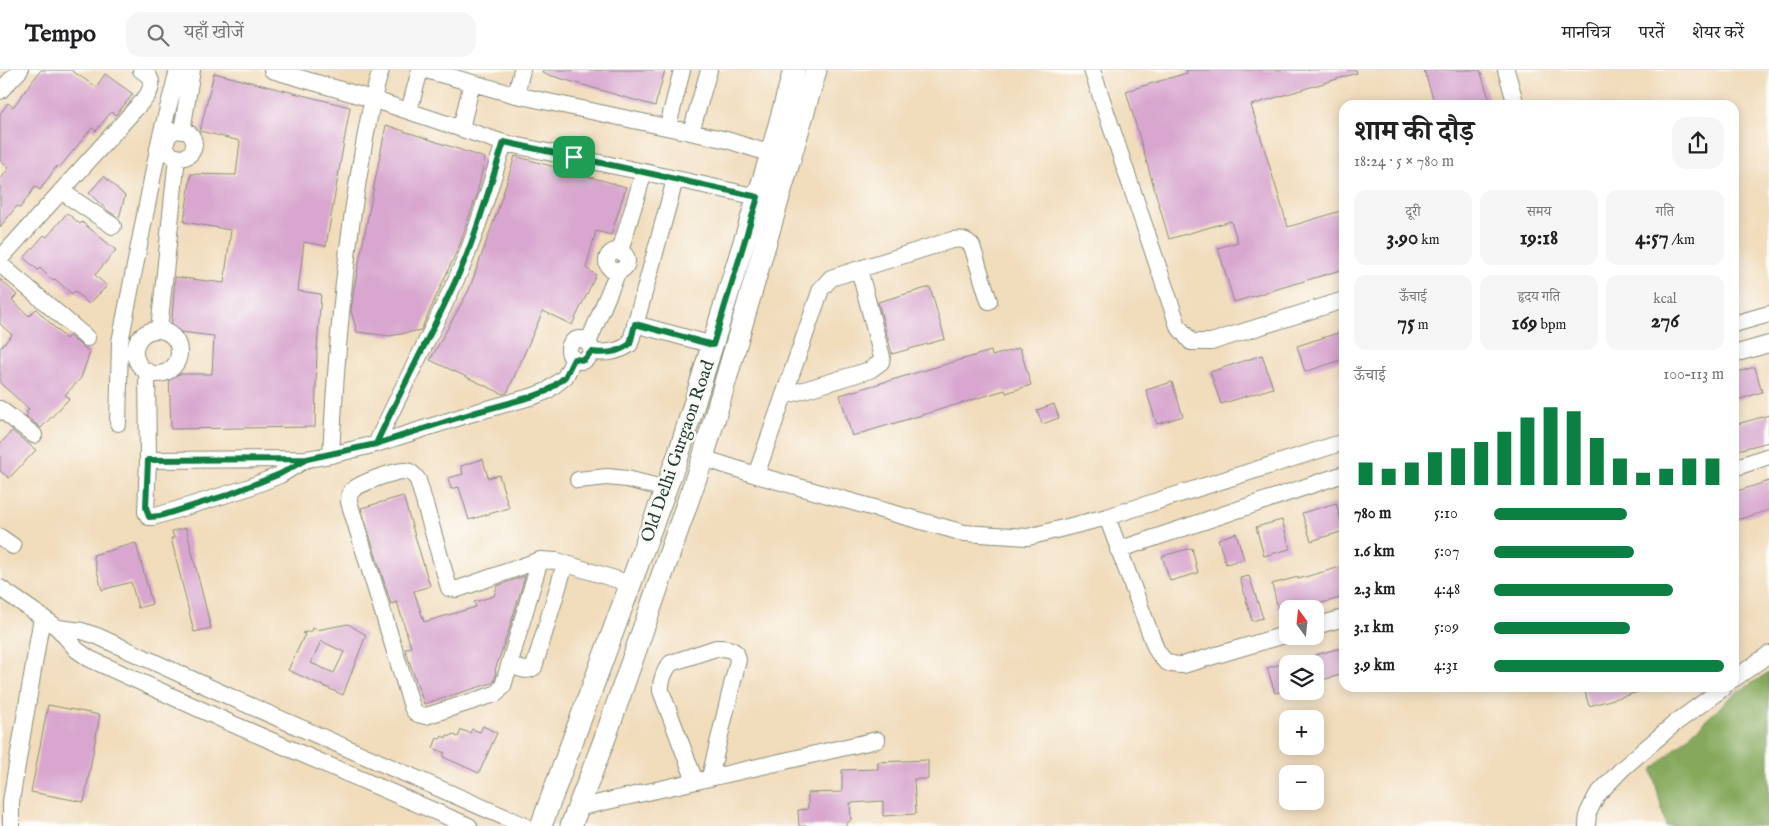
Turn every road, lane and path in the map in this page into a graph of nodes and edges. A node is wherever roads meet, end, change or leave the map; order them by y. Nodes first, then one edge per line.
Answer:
1 (20, 70) edge
2 (141, 70) edge
3 (178, 70) edge
4 (192, 70) edge
5 (272, 70) edge
6 (381, 70) edge
7 (420, 70) edge
8 (426, 70) edge
9 (522, 70) edge
10 (682, 70) edge
11 (709, 70) edge
12 (794, 70) edge
13 (816, 70) edge
14 (1092, 70) edge
15 (1506, 70) edge
16 (472, 83) junction
17 (0, 91) edge
18 (516, 95) junction
19 (372, 99) junction
20 (1515, 100) edge
21 (409, 111) junction
22 (668, 126) junction
23 (461, 128) junction
24 (182, 131) junction
25 (691, 132) junction
26 (163, 140) junction
27 (504, 142) junction
28 (771, 154) junction
29 (176, 157) junction
30 (644, 172) junction
31 (674, 180) junction
32 (61, 191) junction
33 (758, 197) junction
34 (113, 226) dead end
35 (0, 259) edge
36 (0, 264) edge
37 (859, 269) junction
38 (989, 301) dead end
39 (1339, 302) edge
40 (1769, 314) edge
41 (1739, 323) edge
42 (635, 324) junction
43 (159, 330) junction
44 (87, 338) dead end
45 (120, 342) junction
46 (137, 344) junction
47 (1769, 344) edge
48 (713, 345) junction
49 (590, 348) junction
50 (1739, 353) edge
51 (147, 371) junction
52 (784, 396) junction
53 (0, 409) edge
54 (118, 423) dead end
55 (34, 435) dead end
56 (376, 444) junction
57 (1339, 446) edge
58 (331, 455) junction
59 (1769, 456) edge
60 (703, 458) junction
61 (307, 459) junction
62 (148, 460) junction
63 (1739, 466) edge
64 (756, 475) junction
65 (1339, 476) edge
66 (578, 480) dead end
67 (666, 489) junction
68 (1107, 517) junction
69 (1118, 550) junction
70 (540, 560) junction
71 (566, 564) junction
72 (631, 584) junction
73 (0, 588) edge
74 (42, 617) junction
75 (1339, 619) edge
76 (1324, 624) edge
77 (58, 628) junction
78 (1279, 637) edge
79 (1769, 654) edge
80 (510, 665) junction
81 (1739, 675) edge
82 (1718, 692) edge
83 (877, 740) dead end
84 (702, 779) junction
85 (574, 817) edge
86 (11, 826) edge
87 (469, 826) edge
88 (525, 826) edge
89 (541, 826) edge
90 (1587, 826) edge

1 - 17 street
2 - 32 street
3 - 26 street
4 - 24 street
5 - 19 street
6 - 19 street
7 - 21 street
8 - 16 street
9 - 18 street
10 - 22 street
11 - 25 street
12 - 28 main road, Old Delhi Gurgaon Road
13 - 60 main road, Old Delhi Gurgaon Road
14 - 39 street
15 - 20 street
16 - 18 street
16 - 23 street
18 - 22 street
19 - 21 street
19 - 58 street
21 - 23 street
22 - 25 street
23 - 27 street
24 - 26 street
24 - 29 street
25 - 28 street
26 - 29 street
26 - 45 street
27 - 30 street
27 - 56 street
28 - 33 main road, Old Delhi Gurgaon Road
29 - 43 street
30 - 31 street
30 - 49 street
31 - 33 street
31 - 42 street
32 - 34 street
32 - 35 street
33 - 48 main road, Old Delhi Gurgaon Road
36 - 44 street
37 - 38 street
37 - 52 street
37 - 52 street
40 - 41 street
42 - 48 street
42 - 49 street
43 - 46 street
43 - 51 street
45 - 46 street
45 - 54 street
46 - 51 street
47 - 50 street
48 - 67 main road, Old Delhi Gurgaon Road
49 - 56 street
51 - 62 street
52 - 64 street
53 - 55 street
56 - 58 street
57 - 68 street
58 - 61 street
59 - 63 street
60 - 64 street
60 - 85 main road, Old Delhi Gurgaon Road
61 - 62 street
61 - 62 street
64 - 68 street
65 - 69 street
66 - 67 street
67 - 72 main road, Old Delhi Gurgaon Road
68 - 69 street
69 - 78 street
70 - 71 street
70 - 80 street
70 - 80 street
71 - 72 street
71 - 80 street
72 - 89 main road, Old Delhi Gurgaon Road
73 - 74 street
74 - 77 street
74 - 86 street
75 - 76 street
77 - 87 street
77 - 88 street
79 - 81 street
82 - 90 street
83 - 84 street
84 - 84 street
84 - 85 street

